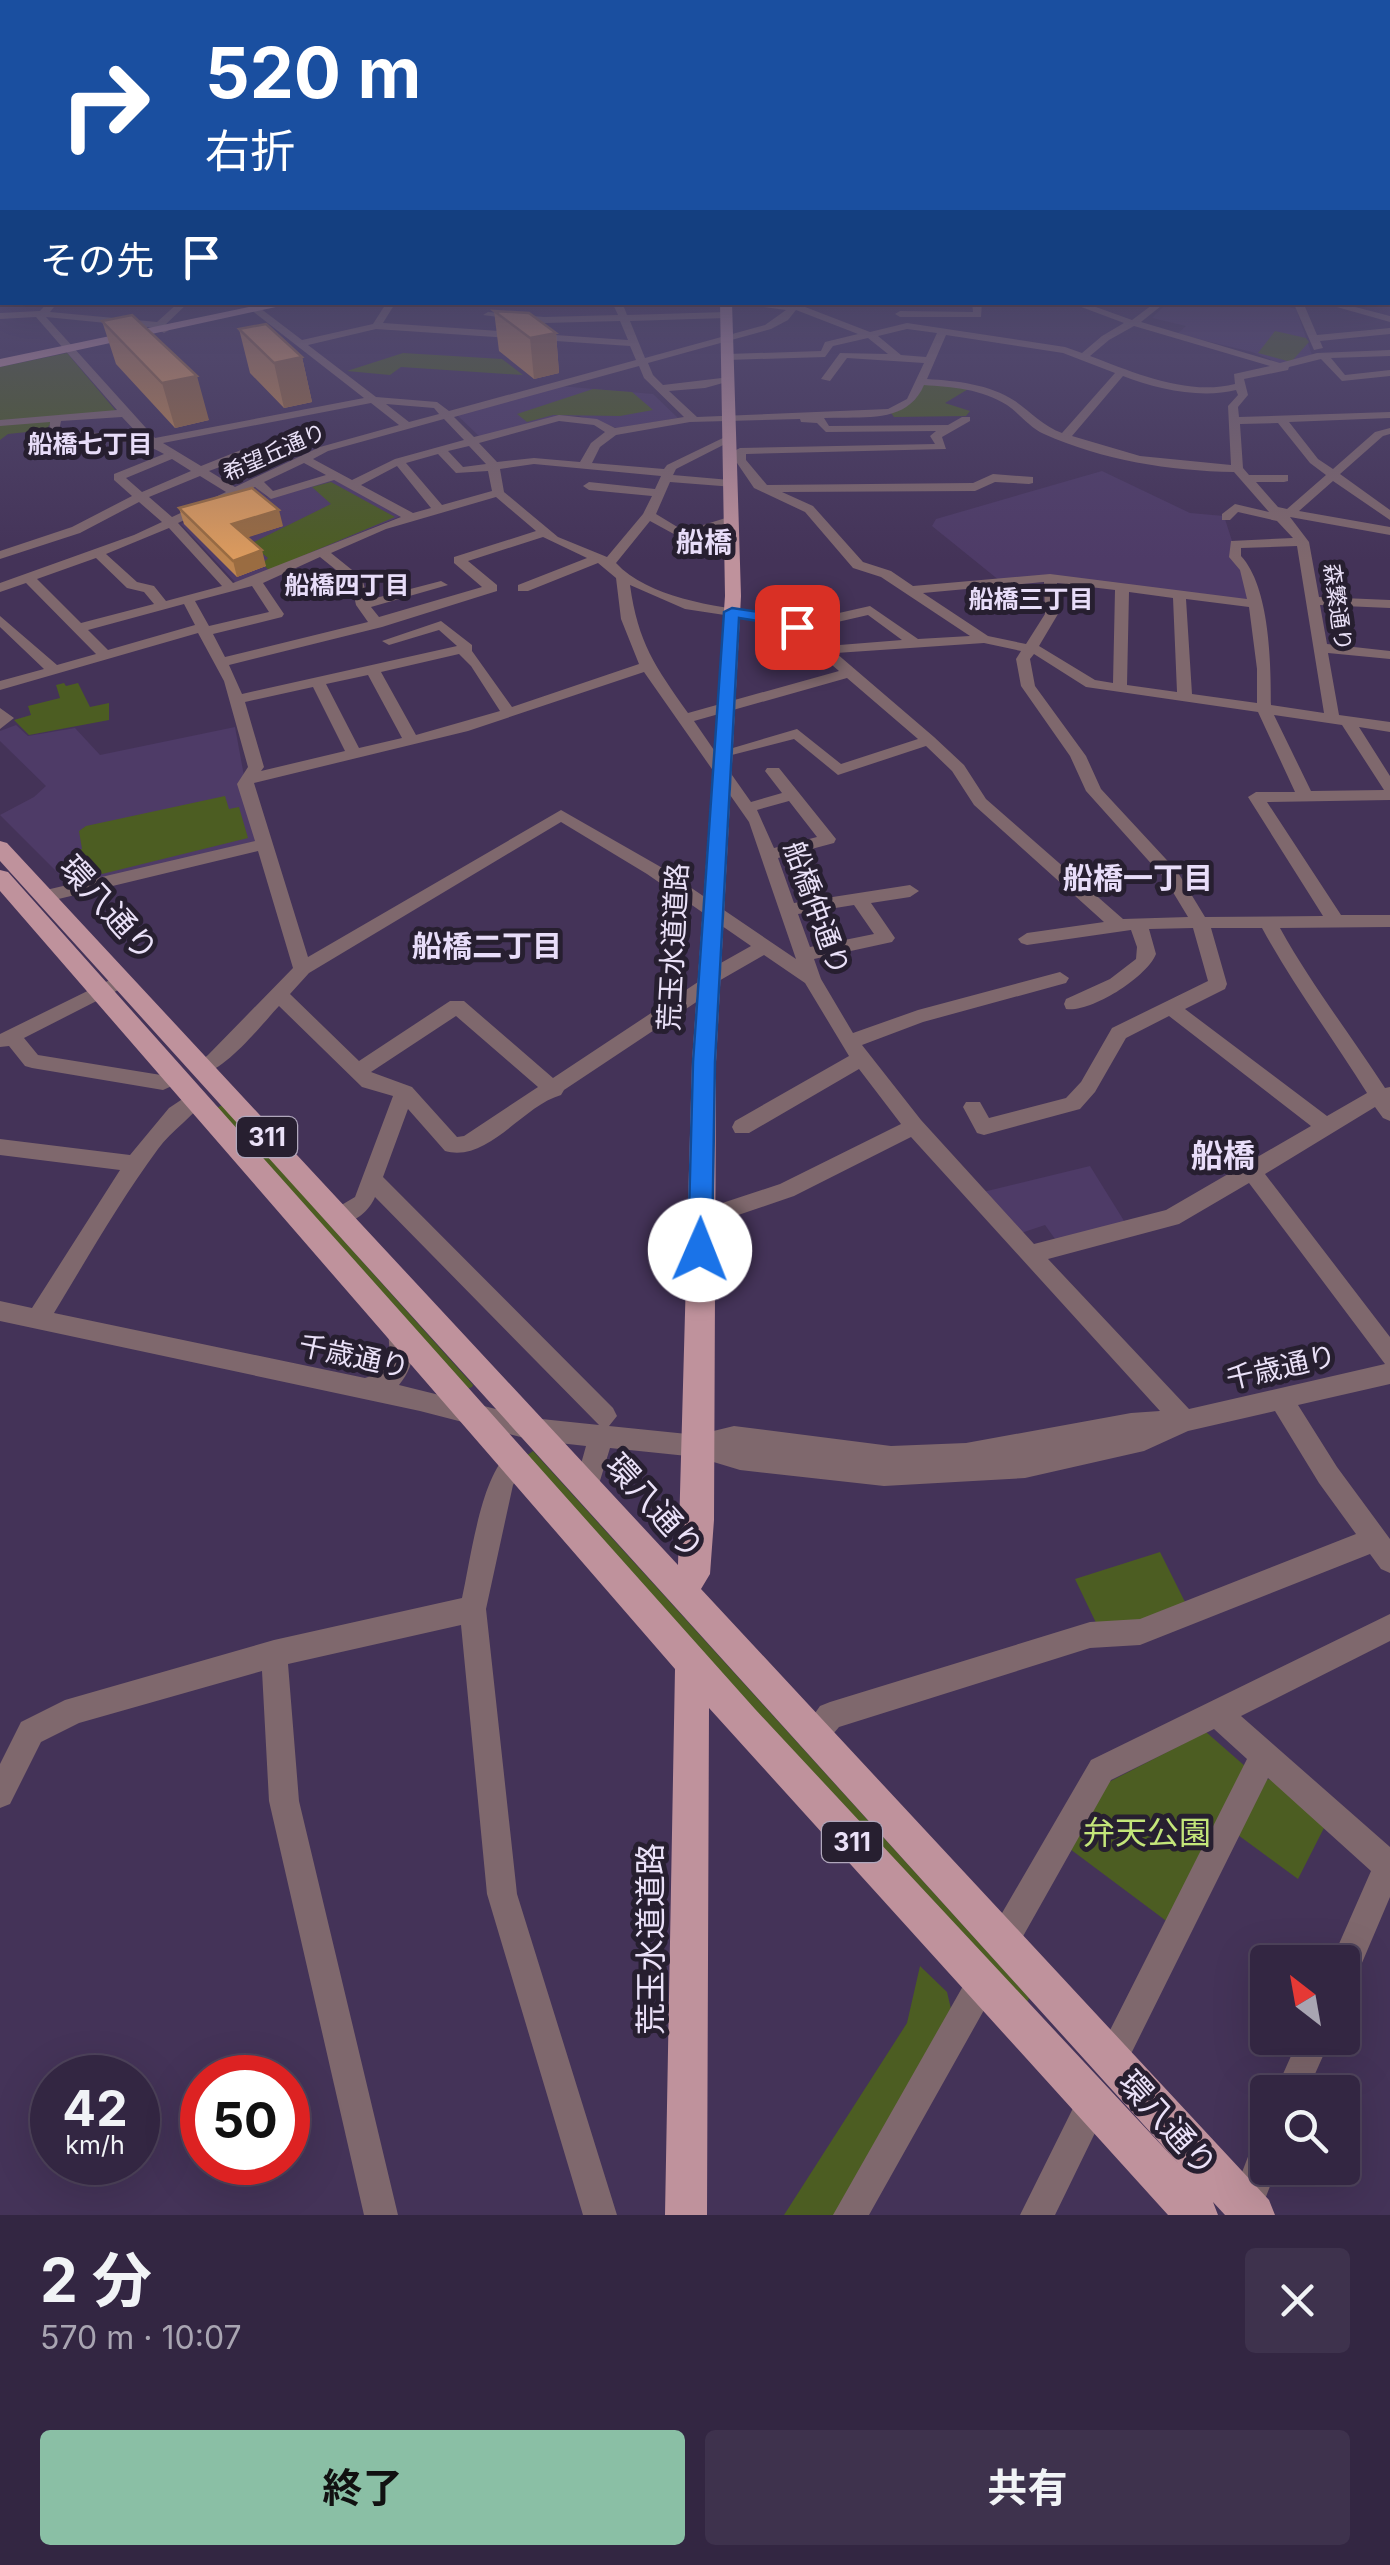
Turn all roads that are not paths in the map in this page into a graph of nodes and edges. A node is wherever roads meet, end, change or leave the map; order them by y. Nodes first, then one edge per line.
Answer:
1 (46, 353) edge
2 (74, 353) edge
3 (311, 353) edge
4 (637, 353) edge
5 (664, 353) edge
6 (727, 353) edge
7 (825, 353) edge
8 (893, 353) edge
9 (933, 353) edge
10 (1075, 353) edge
11 (1088, 353) edge
12 (1230, 353) edge
13 (1241, 353) edge
14 (1382, 353) edge
15 (1085, 356) junction
16 (1322, 356) junction
17 (727, 357) junction
18 (898, 358) junction
19 (639, 360) junction
20 (930, 360) junction
21 (5, 361) edge
22 (1284, 368) junction
23 (1120, 373) junction
24 (1390, 373) edge
25 (726, 379) junction
26 (826, 379) dead end
27 (1240, 380) junction
28 (920, 382) junction
29 (659, 388) junction
30 (372, 400) junction
31 (1363, 402) dead end
32 (125, 412) junction
33 (448, 414) junction
34 (1390, 414) edge
35 (285, 417) junction
36 (56, 418) junction
37 (690, 419) junction
38 (966, 419) dead end
39 (1233, 420) junction
40 (1282, 420) junction
41 (0, 423) edge
42 (401, 427) junction
43 (523, 428) junction
44 (951, 428) junction
45 (867, 429) junction
46 (1390, 430) edge
47 (209, 432) junction
48 (304, 432) junction
49 (612, 432) junction
50 (1064, 437) junction
51 (150, 441) junction
52 (475, 441) junction
53 (733, 447) junction
54 (324, 448) junction
55 (870, 448) junction
56 (911, 448) junction
57 (832, 449) junction
58 (245, 452) junction
59 (439, 452) junction
60 (172, 455) junction
61 (303, 458) junction
62 (534, 460) junction
63 (400, 462) junction
64 (493, 465) junction
65 (584, 466) junction
66 (201, 472) junction
67 (845, 474) junction
68 (1243, 474) junction
69 (1331, 474) junction
70 (666, 475) junction
71 (335, 476) junction
72 (1284, 478) dead end
73 (1029, 480) dead end
74 (255, 481) junction
75 (353, 484) junction
76 (730, 484) junction
77 (589, 486) dead end
78 (928, 487) junction
79 (763, 488) junction
80 (233, 492) junction
81 (498, 493) junction
82 (660, 493) junction
83 (142, 497) junction
84 (439, 510) junction
85 (1284, 514) junction
86 (649, 515) junction
87 (1390, 516) edge
88 (1226, 517) dead end
89 (411, 518) junction
90 (732, 520) junction
91 (171, 523) junction
92 (1390, 531) edge
93 (545, 532) junction
94 (56, 538) junction
95 (1304, 542) junction
96 (581, 552) junction
97 (98, 553) junction
98 (322, 553) junction
99 (0, 554) edge
100 (81, 559) junction
101 (602, 561) junction
102 (536, 569) dead end
103 (622, 577) junction
104 (28, 578) junction
105 (1050, 578) junction
106 (254, 581) junction
107 (441, 584) dead end
108 (230, 587) junction
109 (1122, 587) junction
110 (0, 588) edge
111 (523, 588) dead end
112 (910, 590) junction
113 (1179, 594) junction
114 (402, 595) junction
115 (188, 598) junction
116 (1314, 601) junction
117 (1255, 604) junction
118 (1390, 604) edge
119 (162, 605) junction
120 (363, 605) junction
121 (416, 611) junction
122 (732, 612) junction
123 (0, 620) edge
124 (375, 622) junction
125 (797, 627) junction
126 (80, 628) junction
127 (204, 629) junction
128 (984, 639) junction
129 (389, 641) dead end
130 (913, 642) junction
131 (1030, 648) junction
132 (1321, 648) junction
133 (462, 650) junction
134 (825, 650) junction
135 (105, 655) junction
136 (1390, 655) edge
137 (223, 662) junction
138 (647, 666) junction
139 (54, 670) junction
140 (373, 671) junction
141 (851, 672) junction
142 (318, 683) junction
143 (0, 686) edge
144 (1120, 688) junction
145 (1185, 698) junction
146 (236, 700) junction
147 (728, 707) junction
148 (1264, 709) junction
149 (0, 712) edge
150 (510, 712) junction
151 (685, 719) junction
152 (1340, 719) junction
153 (0, 724) edge
154 (1390, 727) edge
155 (929, 740) junction
156 (412, 742) junction
157 (354, 753) junction
158 (722, 764) junction
159 (774, 771) dead end
160 (249, 778) junction
161 (1390, 791) edge
162 (792, 795) junction
163 (1305, 796) junction
164 (746, 808) junction
165 (264, 844) junction
166 (0, 848) edge
167 (769, 855) junction
168 (0, 877) edge
169 (910, 890) dead end
170 (46, 896) junction
171 (858, 899) junction
172 (713, 910) junction
173 (787, 910) junction
174 (1334, 918) junction
175 (1268, 920) junction
176 (1200, 922) junction
177 (1128, 924) junction
178 (1387, 925) edge
179 (1027, 939) dead end
180 (765, 946) junction
181 (803, 956) junction
182 (303, 969) junction
183 (1060, 978) dead end
184 (812, 979) junction
185 (709, 981) junction
186 (110, 986) junction
187 (278, 994) junction
188 (1074, 1004) dead end
189 (1171, 1008) junction
190 (6, 1039) edge
191 (855, 1050) junction
192 (358, 1071) junction
193 (188, 1073) junction
194 (554, 1090) junction
195 (405, 1092) junction
196 (196, 1098) junction
197 (1386, 1101) edge
198 (973, 1107) dead end
199 (914, 1126) junction
200 (1325, 1126) junction
201 (742, 1128) dead end
202 (0, 1147) edge
203 (138, 1164) junction
204 (1252, 1172) junction
205 (372, 1180) junction
206 (341, 1216) junction
207 (700, 1219) junction
208 (1032, 1254) junction
209 (0, 1311) edge
210 (38, 1320) junction
211 (399, 1329) junction
212 (1390, 1355) edge
213 (1390, 1374) edge
214 (358, 1389) junction
215 (1280, 1398) junction
216 (472, 1414) junction
217 (1185, 1420) junction
218 (603, 1426) junction
219 (532, 1429) junction
220 (698, 1446) junction
221 (514, 1462) junction
222 (586, 1490) junction
223 (1382, 1550) edge
224 (678, 1590) junction
225 (473, 1609) junction
226 (1390, 1627) edge
227 (274, 1654) junction
228 (692, 1664) junction
229 (1218, 1714) junction
230 (813, 1736) junction
231 (1264, 1756) junction
232 (0, 1794) edge
233 (1389, 1865) edge
234 (1002, 1943) junction
235 (1354, 1945) edge
236 (982, 1984) junction
237 (1111, 2061) junction
238 (1095, 2100) junction
239 (1257, 2185) edge
240 (1250, 2211) edge
241 (381, 2215) edge
242 (600, 2215) edge
243 (686, 2215) edge
244 (850, 2215) edge
245 (1036, 2215) edge
246 (1197, 2215) edge

1 - 21 main road
2 - 32 street
3 - 30 street
4 - 19 street
5 - 19 street, 希望丘通り
6 - 17 main road, 荒玉水道道路
7 - 17 street
8 - 18 street
9 - 20 street
10 - 15 street
11 - 15 street
12 - 27 street
13 - 22 street
14 - 16 street
15 - 23 street
16 - 22 street
16 - 24 street
17 - 25 main road, 荒玉水道道路
18 - 20 street
18 - 26 street
19 - 29 street
19 - 33 street, 希望丘通り
20 - 28 street
22 - 27 street
23 - 27 street
23 - 50 street
25 - 29 street
25 - 53 main road, 荒玉水道道路
27 - 39 street
28 - 50 street
28 - 53 street
29 - 37 street
30 - 33 street
30 - 35 street
30 - 42 street
31 - 34 street
32 - 36 street
32 - 51 street
33 - 42 street, 希望丘通り
33 - 52 street
34 - 40 street
35 - 47 street
35 - 48 street
36 - 41 street
36 - 51 street
37 - 49 street
37 - 53 street
38 - 44 street
39 - 40 street
39 - 68 street
40 - 69 street
42 - 54 street, 希望丘通り
42 - 59 street
43 - 49 street
43 - 52 street
43 - 62 street
44 - 45 street
44 - 56 street
45 - 53 street
45 - 55 street
46 - 69 street
47 - 51 street
47 - 58 street
48 - 54 street
48 - 58 street
49 - 65 street
50 - 68 street
51 - 60 street
52 - 59 street
52 - 64 street
53 - 57 street
53 - 70 street
53 - 76 main road, 荒玉水道道路
53 - 79 street
54 - 61 street, 希望丘通り
55 - 56 street
55 - 57 street
56 - 78 street
57 - 67 street
58 - 66 street
59 - 63 street
59 - 64 street
60 - 66 street
60 - 83 street
61 - 71 street
61 - 74 street, 希望丘通り
62 - 64 street
62 - 65 street
63 - 75 street
63 - 84 street
64 - 81 street
65 - 70 street
66 - 80 street
66 - 83 street
67 - 78 street
67 - 79 street
68 - 72 street
68 - 85 street, 森繁通り
69 - 85 street
69 - 87 street
70 - 76 street
70 - 82 street
71 - 74 street
71 - 75 street
73 - 78 street
74 - 80 street, 希望丘通り
75 - 89 street
76 - 90 main road, 荒玉水道道路
77 - 82 street
79 - 112 street
80 - 91 street, 希望丘通り
81 - 84 street
81 - 93 street
82 - 86 street
83 - 91 street
83 - 94 street
84 - 89 street
85 - 88 street
85 - 92 street
85 - 95 street, 森繁通り
86 - 90 street
86 - 101 street
89 - 98 street
90 - 122 main road, 荒玉水道道路
91 - 97 street, 希望丘通り
91 - 108 street
93 - 96 street
93 - 121 street
94 - 99 street
94 - 100 street
95 - 116 street, 森繁通り
95 - 117 street
96 - 101 street
96 - 102 street
97 - 100 street, 希望丘通り
97 - 119 street
98 - 106 street
98 - 120 street
100 - 104 street, 希望丘通り
101 - 103 street
101 - 111 street
103 - 122 street
103 - 138 street, 船橋仲通り
104 - 110 street, 希望丘通り
104 - 126 street
105 - 109 street
105 - 112 street
105 - 131 street
106 - 108 street
106 - 127 street
107 - 114 street
108 - 115 street
109 - 113 street
109 - 144 street
112 - 128 street
113 - 117 street
113 - 145 street
114 - 120 street
114 - 121 street
115 - 119 street
115 - 127 street
116 - 118 street
116 - 132 street, 森繁通り
117 - 148 street
119 - 126 street
120 - 124 street
121 - 124 street
122 - 125 street
122 - 147 main road, 荒玉水道道路
123 - 139 street
124 - 137 street
125 - 130 street
125 - 134 street
126 - 135 street
127 - 135 street
127 - 137 street
128 - 130 street
128 - 131 street
129 - 133 street
130 - 134 street
131 - 144 street
131 - 176 street
132 - 136 street
132 - 152 street, 森繁通り
133 - 140 street
133 - 150 street
134 - 141 street
135 - 139 street
137 - 146 street
138 - 150 street
138 - 151 street, 船橋仲通り
139 - 143 street
140 - 142 street
140 - 156 street
141 - 147 street
141 - 155 street
142 - 146 street
142 - 157 street
144 - 145 street
145 - 148 street
146 - 160 street
147 - 151 street
147 - 158 main road, 荒玉水道道路
148 - 152 street
148 - 163 street
149 - 153 street
150 - 156 street
151 - 158 street, 船橋仲通り
152 - 154 street
152 - 161 street, 森繁通り
155 - 158 street
155 - 177 street
156 - 157 street
157 - 160 street
158 - 164 street, 船橋仲通り
158 - 172 main road, 荒玉水道道路
159 - 162 street
160 - 165 street
161 - 163 street
162 - 164 street
162 - 167 street
163 - 174 street
164 - 167 street, 船橋仲通り
165 - 170 street
165 - 182 street
166 - 170 main road, 環八通り / 311
167 - 173 street, 船橋仲通り
168 - 186 main road, 環八通り / 311
169 - 171 street
170 - 186 main road, 環八通り / 311
171 - 173 street
171 - 181 street
172 - 180 street
172 - 182 street
172 - 185 main road, 荒玉水道道路
173 - 181 street, 船橋仲通り
174 - 175 street
174 - 178 street
175 - 176 street
175 - 197 street
176 - 177 street
176 - 189 street
177 - 179 street
177 - 188 street
180 - 184 street
180 - 185 street
181 - 184 street, 船橋仲通り
182 - 187 street
183 - 191 street
184 - 191 street, 船橋仲通り
185 - 194 street
185 - 207 main road, 荒玉水道道路
186 - 190 street
186 - 193 main road, 環八通り / 311
187 - 192 street
187 - 193 street
189 - 198 street
189 - 200 street
190 - 193 street
191 - 199 street, 船橋仲通り
191 - 201 street
192 - 194 street
192 - 195 street
193 - 196 main road, 環八通り / 311
193 - 206 main road, 環八通り / 311
194 - 195 street
195 - 205 street
196 - 203 street
196 - 211 main road, 環八通り / 311
197 - 200 street
199 - 207 street
199 - 208 street, 船橋仲通り
200 - 204 street
202 - 203 street
203 - 210 street
204 - 208 street
204 - 212 street
205 - 206 street
205 - 218 street
206 - 219 main road, 環八通り / 311
207 - 220 main road, 荒玉水道道路
208 - 217 street, 船橋仲通り
209 - 210 street, 千歳通り
210 - 214 street, 千歳通り
211 - 214 street
211 - 216 main road, 環八通り / 311
213 - 215 street, 千歳通り
214 - 216 street, 千歳通り
215 - 217 street, 千歳通り
215 - 223 street
216 - 219 street, 千歳通り
216 - 221 main road, 環八通り / 311
217 - 220 street, 千歳通り
218 - 219 street, 千歳通り
218 - 220 street, 千歳通り
218 - 222 street
219 - 222 main road, 環八通り / 311
220 - 224 main road, 荒玉水道道路
221 - 225 street
221 - 228 main road, 環八通り / 311
222 - 224 main road, 環八通り / 311
223 - 230 street
224 - 230 main road, 環八通り / 311
225 - 227 street
225 - 242 street
226 - 229 street
227 - 232 street
227 - 241 street
228 - 236 main road, 環八通り / 311
228 - 243 main road, 荒玉水道道路
229 - 231 street
229 - 234 street
230 - 234 main road, 環八通り / 311
231 - 233 street
231 - 237 street
233 - 235 street
234 - 237 main road, 環八通り / 311
236 - 238 main road, 環八通り / 311
236 - 244 street
237 - 240 main road, 環八通り / 311
238 - 245 street
238 - 246 main road, 環八通り / 311
239 - 240 street

